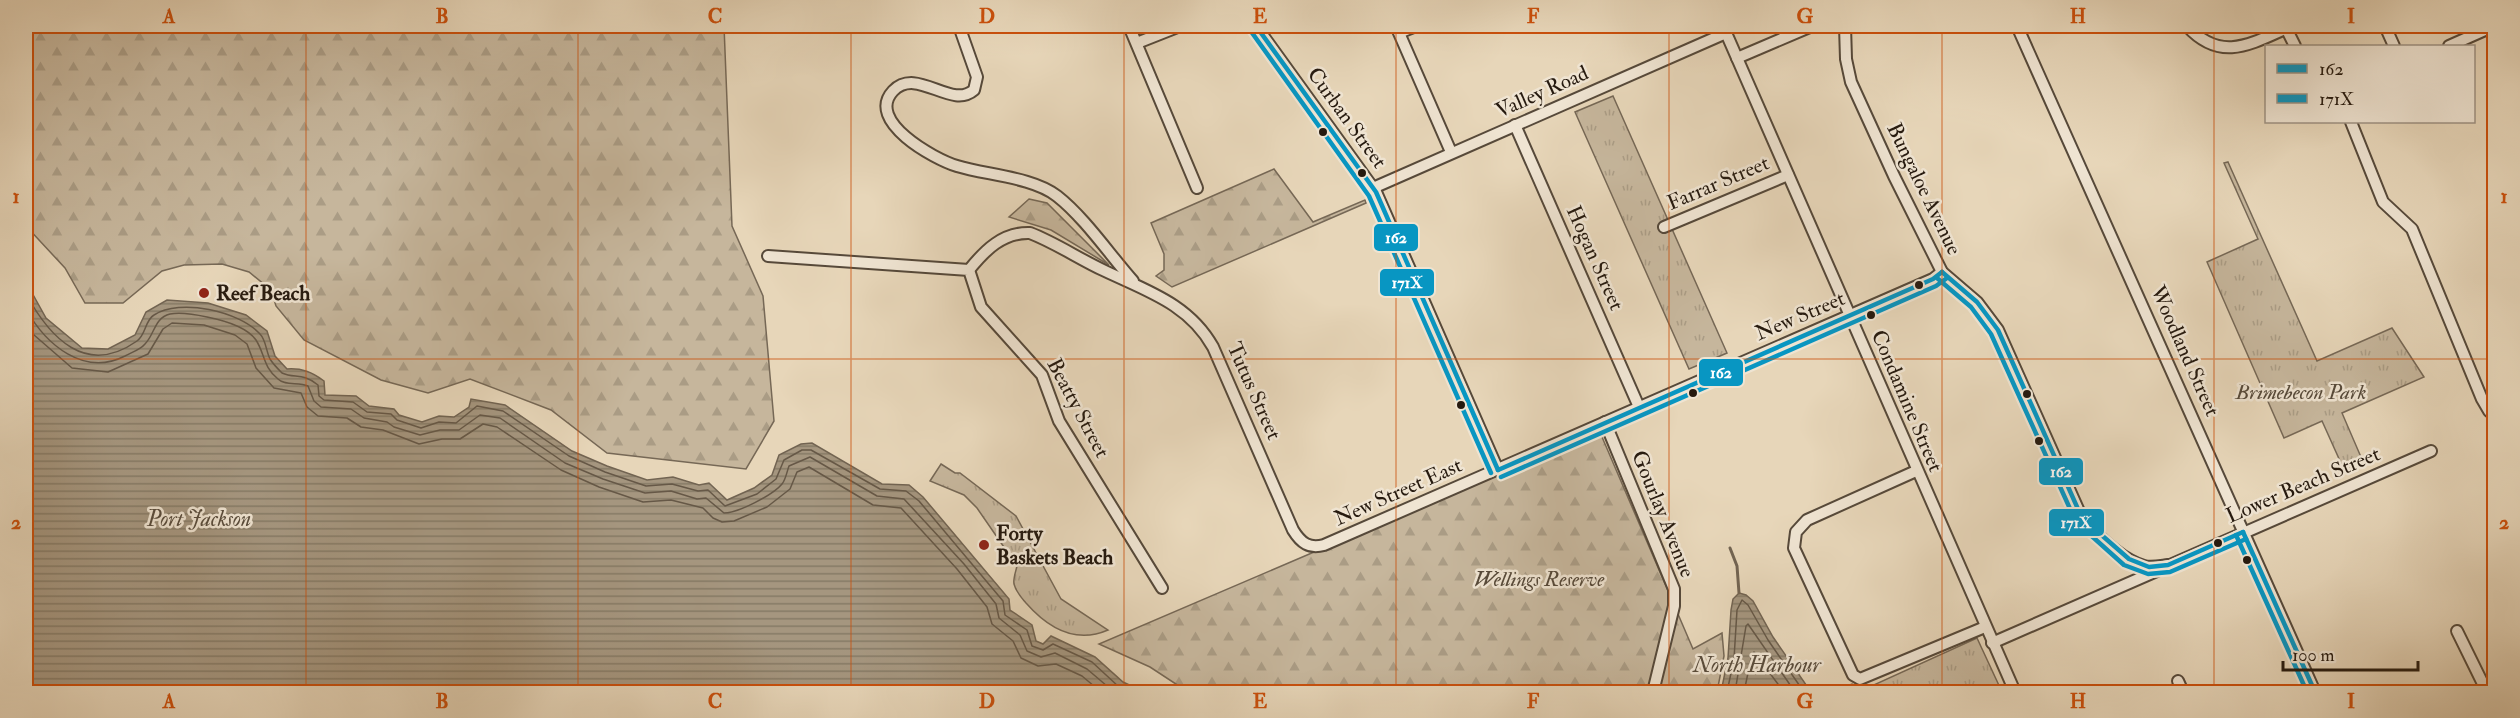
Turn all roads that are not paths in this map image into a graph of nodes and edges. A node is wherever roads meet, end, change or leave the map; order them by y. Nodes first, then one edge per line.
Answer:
1 (959, 26) edge
2 (1129, 26) edge
3 (1180, 26) edge
4 (1256, 26) edge
5 (1416, 26) edge
6 (1812, 26) edge
7 (1845, 26) edge
8 (2017, 26) edge
9 (2187, 26) edge
10 (2385, 26) edge
11 (2494, 26) edge
12 (2286, 27) edge
13 (1398, 29) edge
14 (1724, 29) edge
15 (1137, 44) junction
16 (2295, 45) edge
17 (2394, 45) edge
18 (2451, 45) edge
19 (1737, 58) junction
20 (2351, 123) edge
21 (1515, 125) junction
22 (1451, 153) junction
23 (1788, 175) junction
24 (1197, 188) dead end
25 (1373, 188) junction
26 (1664, 227) dead end
27 (768, 256) dead end
28 (969, 270) junction
29 (1942, 272) junction
30 (1135, 284) junction
31 (1849, 317) junction
32 (1639, 407) junction
33 (2494, 415) edge
34 (1605, 422) junction
35 (2431, 451) dead end
36 (1498, 470) junction
37 (1916, 471) junction
38 (2243, 532) junction
39 (1304, 543) joint
40 (2168, 565) junction
41 (1162, 588) dead end
42 (1985, 627) junction
43 (2457, 631) dead end
44 (1992, 643) junction
45 (2178, 681) dead end
46 (1653, 693) edge
47 (2015, 693) edge
48 (2183, 693) edge
49 (2315, 693) edge
50 (2487, 693) edge

1 - 30 street
2 - 15 street
3 - 15 street
4 - 25 street, Curban Street
5 - 13 street
6 - 19 street
7 - 29 street, Bungaloe Avenue
8 - 38 street, Woodland Street
9 - 12 street
10 - 17 street
11 - 18 street
12 - 16 street
13 - 22 street
14 - 19 street, Condamine Street
14 - 21 street, Valley Road
15 - 24 street
19 - 23 street, Condamine Street
20 - 33 street
21 - 22 street, Valley Road
21 - 32 street, Hogan Street
22 - 25 street, Valley Road
23 - 26 street, Farrar Street
23 - 31 street, Condamine Street
25 - 36 street, Curban Street
27 - 28 street
28 - 30 street, Tutus Street
28 - 41 street, Beatty Street
29 - 31 street, New Street
29 - 40 street, Bungaloe Avenue
30 - 39 street, Tutus Street
31 - 32 street, New Street
31 - 37 street, Condamine Street
32 - 34 street, New Street East
34 - 36 street, New Street East
34 - 46 street, Gourlay Avenue
35 - 38 street, Lower Beach Street
36 - 39 street, New Street East
37 - 42 street, Condamine Street
37 - 42 street
38 - 40 street, Lower Beach Street
38 - 49 street, Woodland Street
40 - 44 street, Lower Beach Street
42 - 44 street, Condamine Street
43 - 50 street
44 - 47 street, Condamine Street
45 - 48 street

